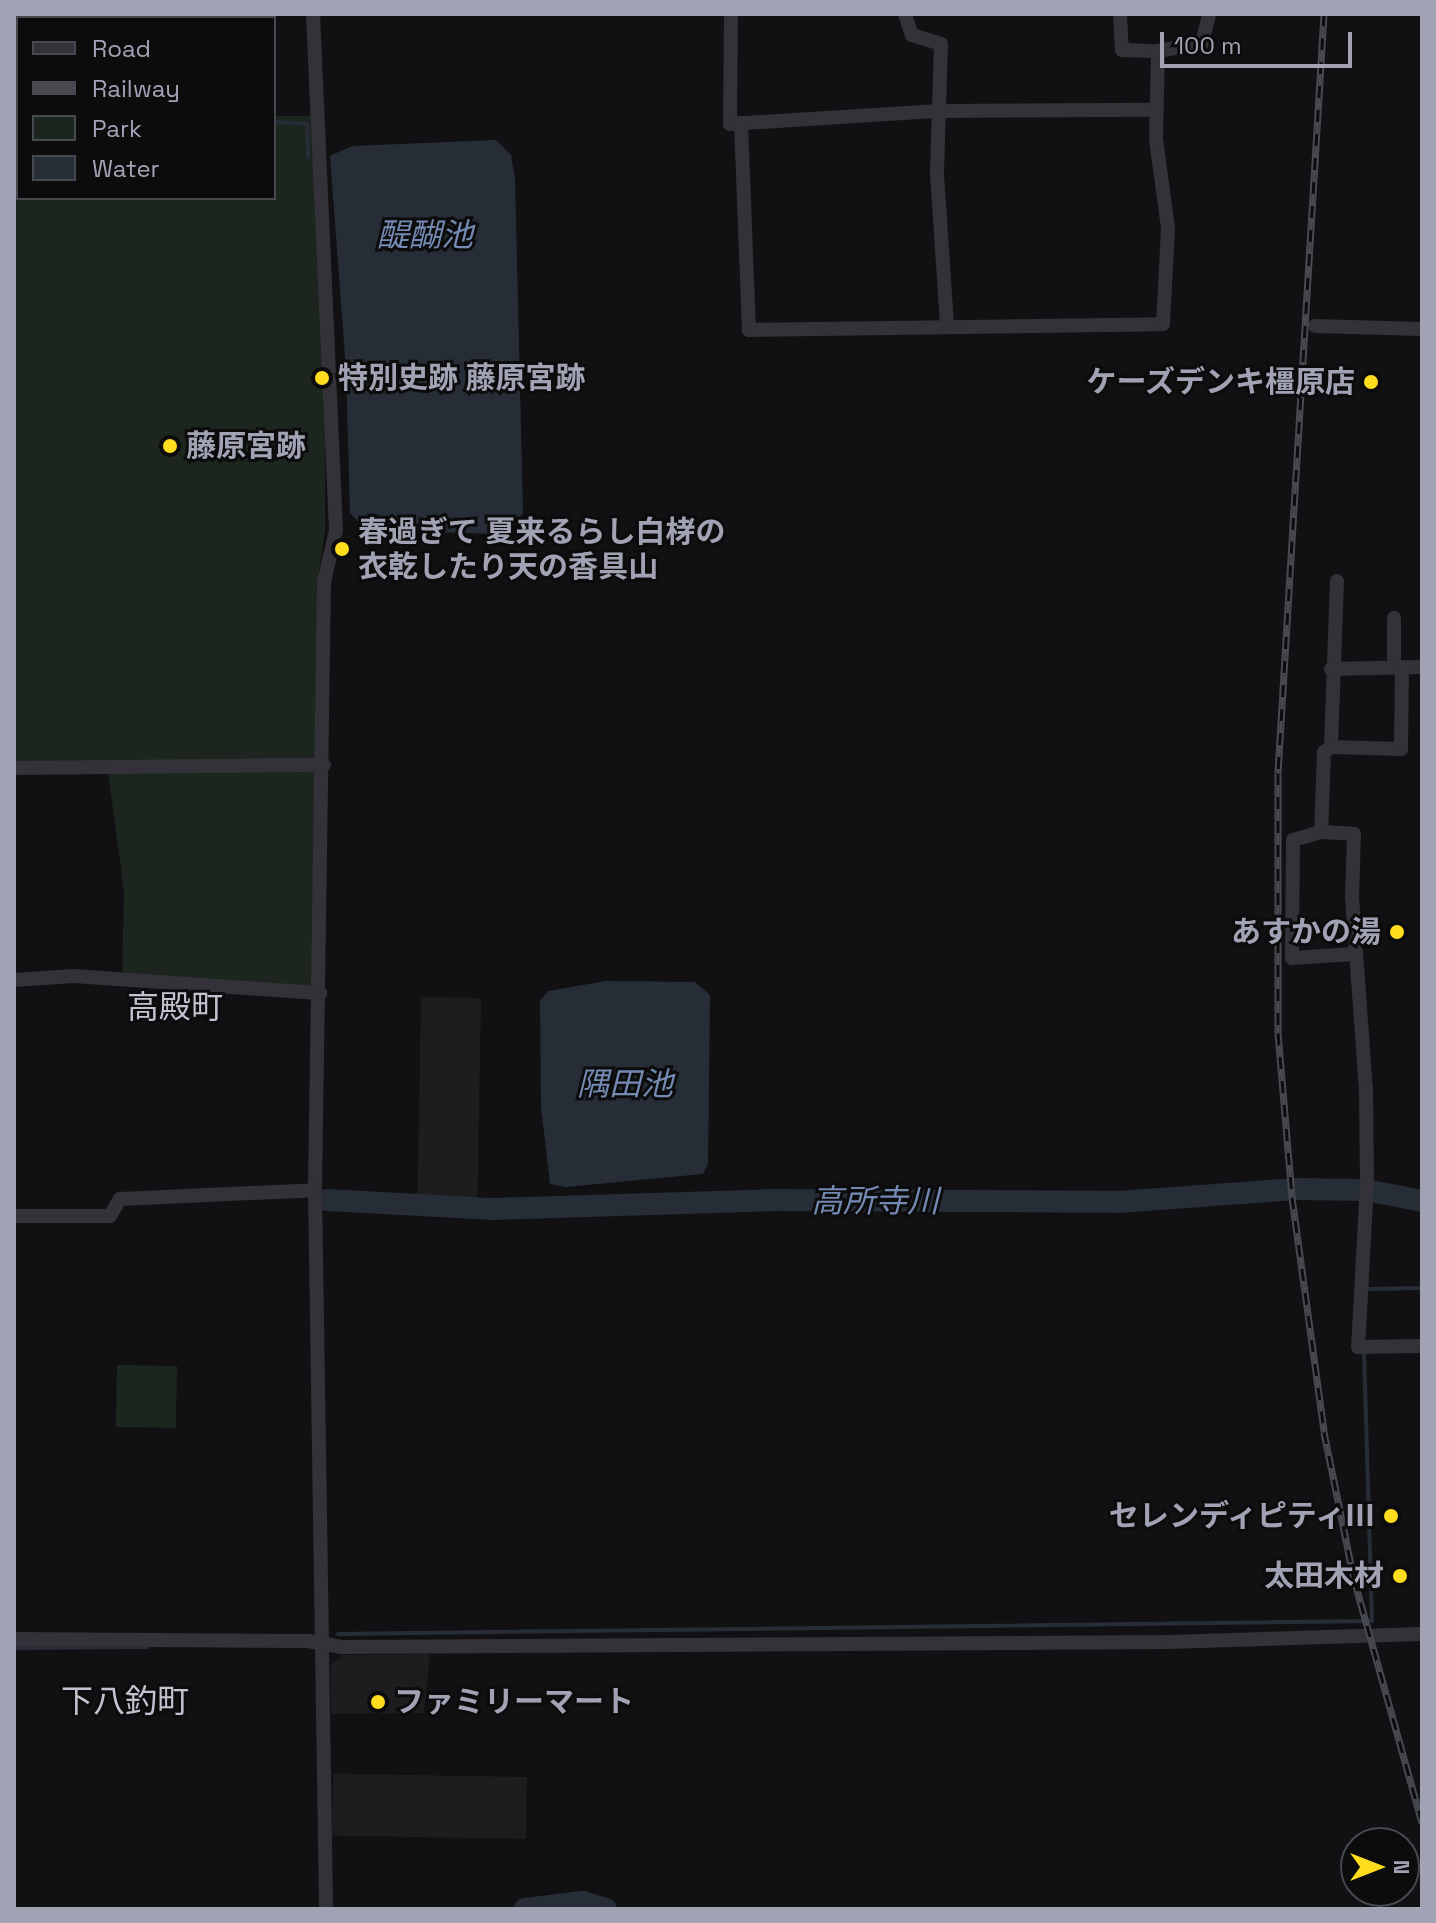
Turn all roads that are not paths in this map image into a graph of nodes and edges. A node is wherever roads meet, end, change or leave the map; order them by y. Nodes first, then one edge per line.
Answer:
1 (731, 14) edge
2 (905, 14) edge
3 (1120, 14) edge
4 (1209, 14) edge
5 (313, 19) edge
6 (1158, 51) junction
7 (1156, 110) junction
8 (939, 111) junction
9 (741, 123) junction
10 (947, 323) junction
11 (1315, 326) dead end
12 (1422, 329) edge
13 (1337, 581) dead end
14 (1394, 618) dead end
15 (1398, 667) junction
16 (1422, 667) edge
17 (1331, 669) junction
18 (1331, 747) junction
19 (324, 765) junction
20 (14, 768) edge
21 (1321, 832) junction
22 (1354, 954) junction
23 (14, 980) edge
24 (320, 993) junction
25 (315, 1190) junction
26 (14, 1216) edge
27 (1422, 1346) edge
28 (1422, 1634) edge
29 (14, 1639) edge
30 (323, 1644) junction
31 (326, 1909) edge

1 - 9 street
2 - 8 street
3 - 6 street
4 - 6 street
5 - 19 street
6 - 7 street
7 - 8 street
7 - 10 street
8 - 9 street
8 - 10 street
9 - 10 street
11 - 12 street
13 - 17 street
14 - 15 street
15 - 16 street
15 - 17 street
15 - 18 street
17 - 18 street
18 - 21 street
19 - 20 street
19 - 24 street
21 - 22 street
21 - 22 street
22 - 27 street
23 - 24 street
24 - 25 street
25 - 26 street
25 - 30 street
28 - 30 street
29 - 30 street
30 - 31 street

